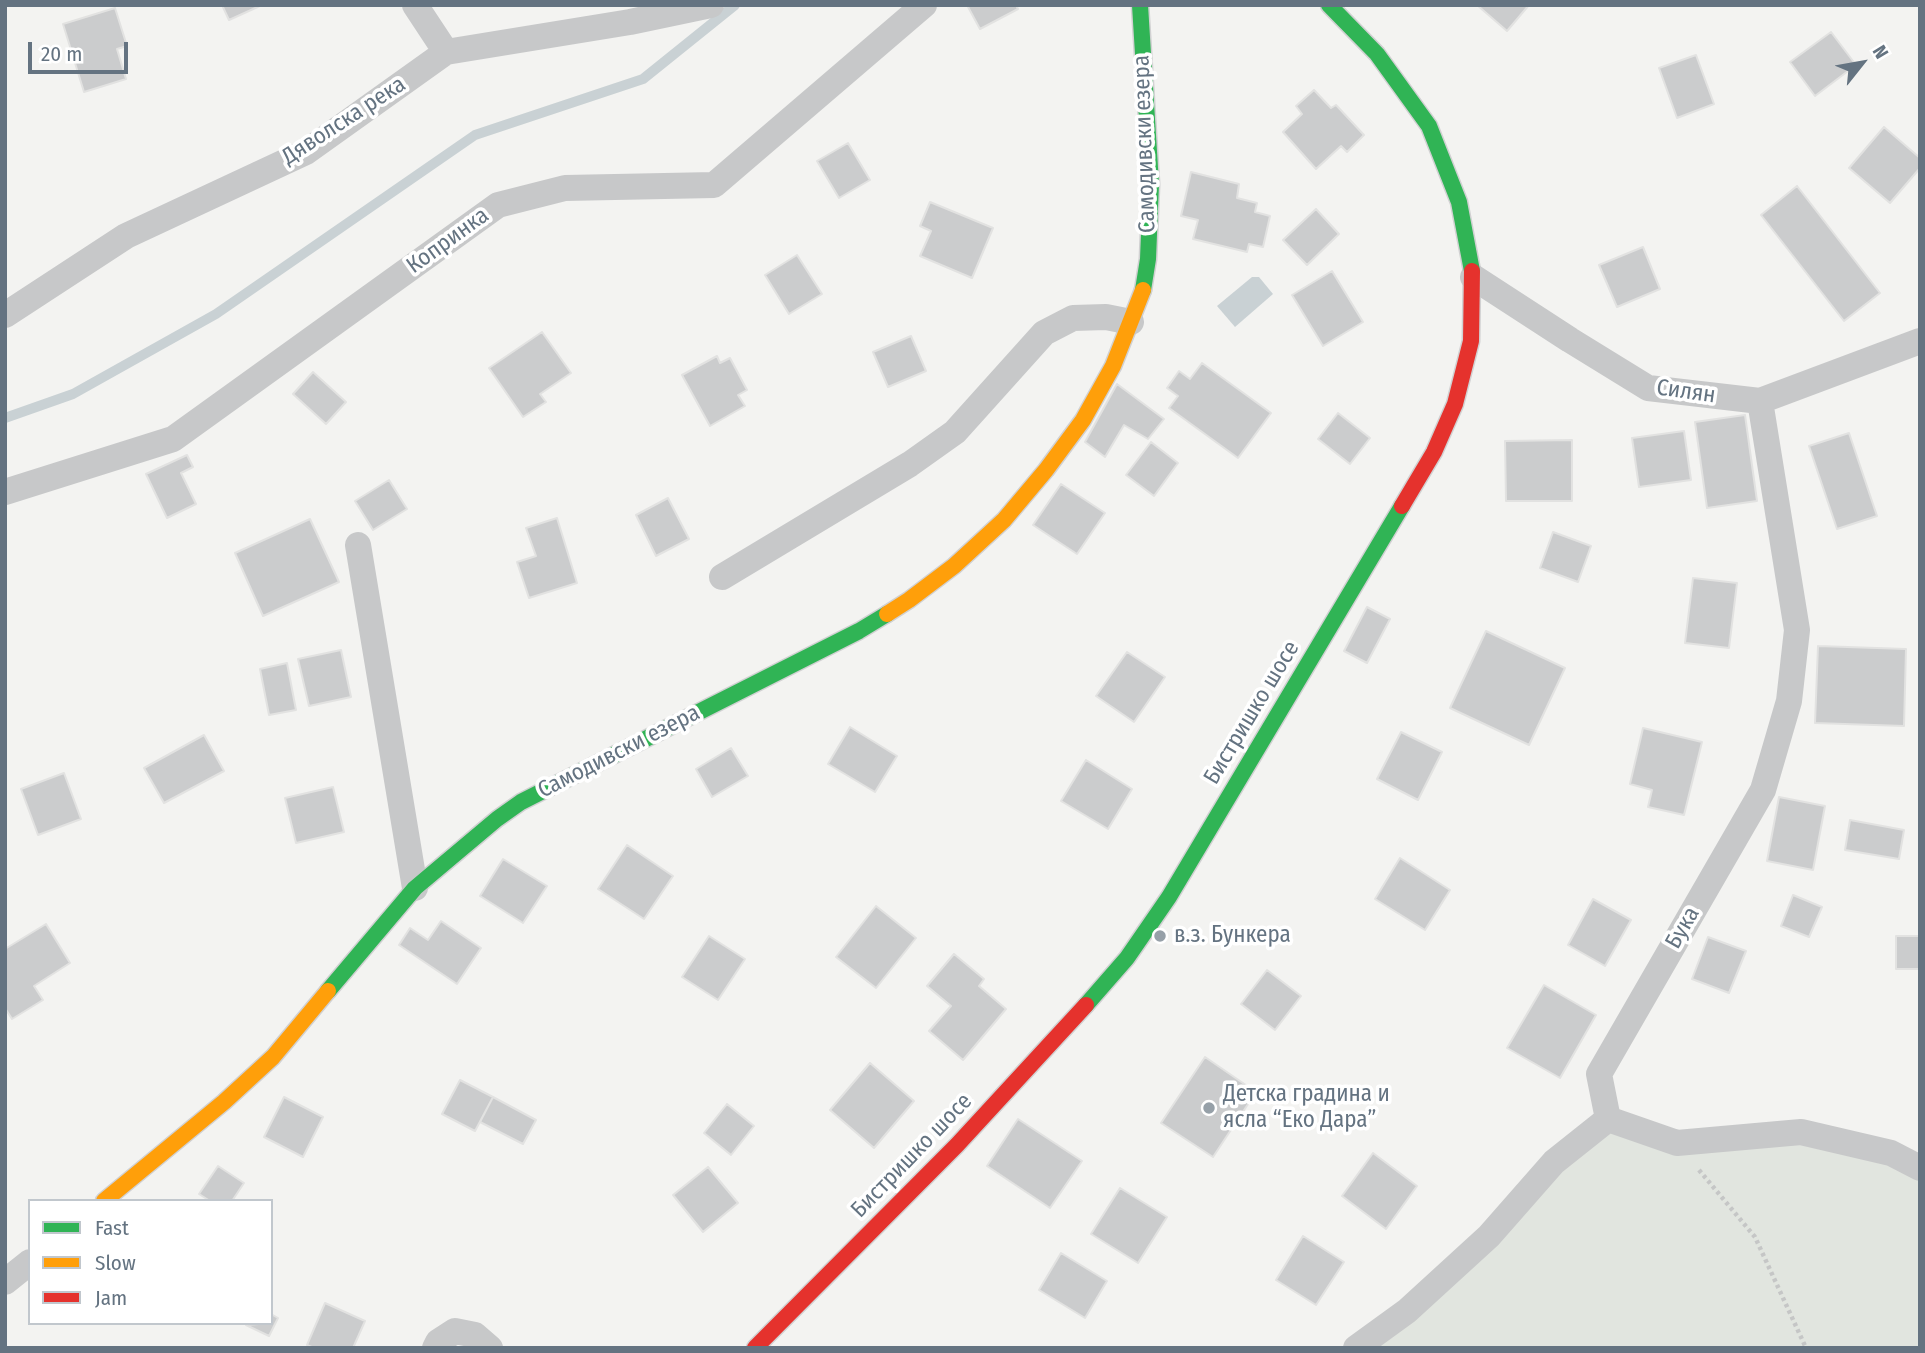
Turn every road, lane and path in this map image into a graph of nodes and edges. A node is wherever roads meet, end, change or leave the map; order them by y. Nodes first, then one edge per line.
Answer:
1 (415, 5) edge
2 (711, 5) edge
3 (923, 5) edge
4 (1140, 5) edge
5 (1329, 5) edge
6 (630, 14) edge
7 (446, 52) junction
8 (1473, 277) junction
9 (5, 315) edge
10 (1131, 322) junction
11 (1920, 341) edge
12 (1760, 401) junction
13 (5, 492) edge
14 (358, 545) dead end
15 (722, 577) dead end
16 (415, 888) junction
17 (1608, 1119) junction
18 (1677, 1143) junction
19 (1920, 1168) edge
20 (106, 1199) edge
21 (28, 1264) edge
22 (5, 1282) edge
23 (435, 1348) edge
24 (490, 1348) edge
25 (755, 1348) edge
26 (1356, 1348) edge
27 (1806, 1348) edge

1 - 7 street
2 - 6 street, Дяволска река
3 - 13 street, Копринка
4 - 10 street, Самодивски езера
5 - 8 street, Бистришко шосе
6 - 7 street, Дяволска река
7 - 9 street, Дяволска река
8 - 12 street, Силян
8 - 25 street, Бистришко шосе
10 - 15 street
10 - 16 street, Самодивски езера
11 - 12 street, Силян
12 - 17 street, Бука
14 - 16 street
16 - 20 street, Самодивски езера
17 - 18 street
17 - 26 street
18 - 19 street
18 - 27 path
21 - 22 street
23 - 24 street

